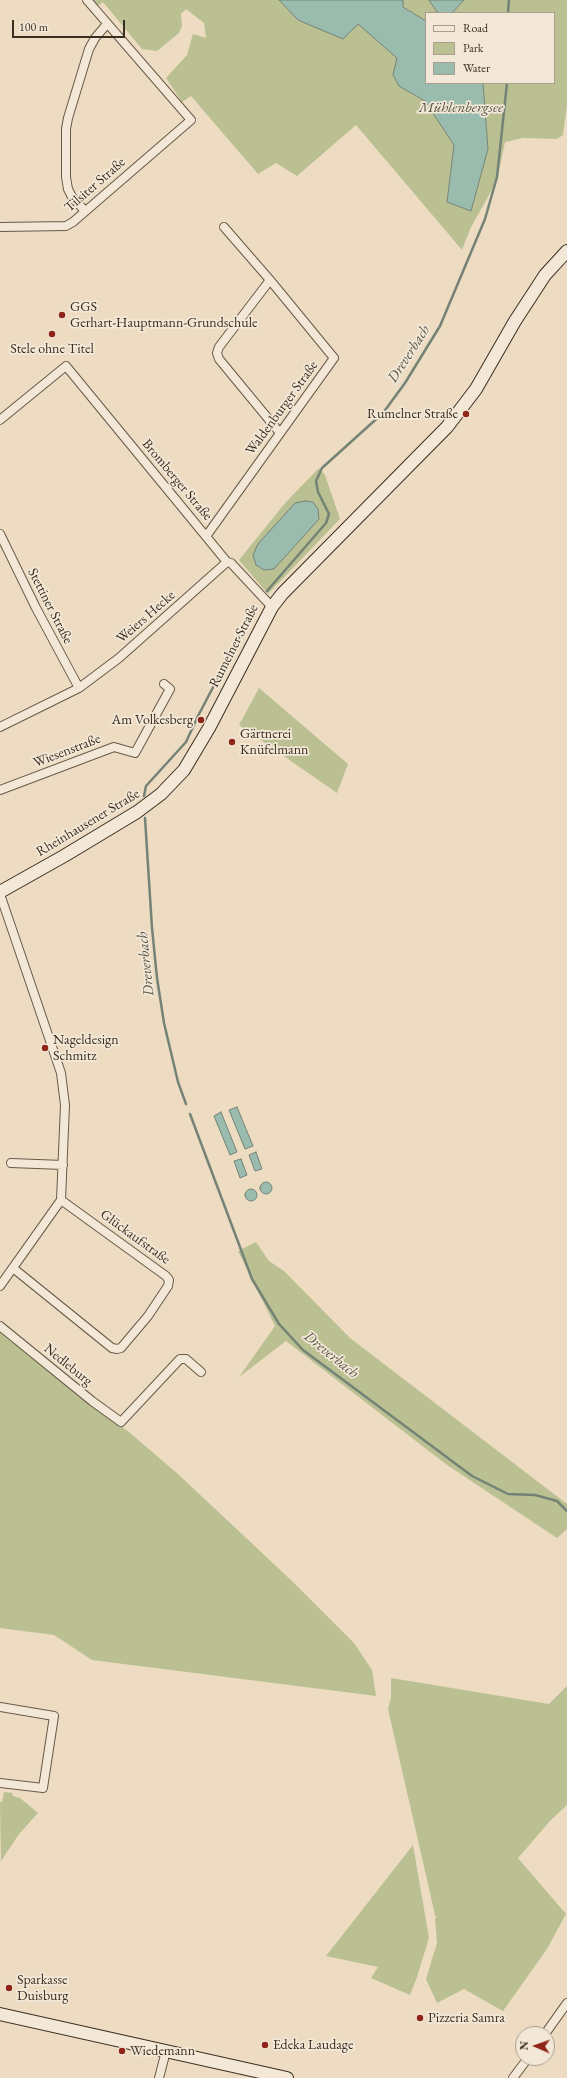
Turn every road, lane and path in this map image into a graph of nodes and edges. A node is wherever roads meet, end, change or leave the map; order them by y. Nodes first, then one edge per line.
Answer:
1 (87, 0) edge
2 (107, 24) junction
3 (85, 211) junction
4 (0, 227) edge
5 (224, 227) dead end
6 (567, 251) edge
7 (270, 280) junction
8 (0, 420) edge
9 (280, 432) junction
10 (0, 534) edge
11 (206, 535) junction
12 (227, 562) junction
13 (272, 607) junction
14 (164, 684) dead end
15 (79, 688) junction
16 (0, 727) edge
17 (184, 770) joint
18 (0, 790) edge
19 (0, 893) edge
20 (11, 1164) dead end
21 (63, 1165) junction
22 (61, 1200) junction
23 (13, 1268) junction
24 (0, 1286) edge
25 (0, 1326) edge
26 (201, 1372) dead end
27 (0, 1707) edge
28 (0, 1783) edge
29 (567, 2003) edge
30 (0, 2014) edge
31 (551, 2026) edge
32 (166, 2051) junction
33 (522, 2066) edge
34 (159, 2078) edge
35 (287, 2078) edge
36 (514, 2078) edge

1 - 2 street
2 - 3 street
2 - 3 street, Tilsiter Straße
3 - 4 street, Tilsiter Straße
5 - 7 street, Waldenburger Straße
6 - 13 street, Rumelner Straße
7 - 9 street
7 - 9 street, Waldenburger Straße
8 - 11 street, Bromberger Straße
9 - 11 street, Waldenburger Straße
10 - 15 street, Stettiner Straße
11 - 12 street, Bromberger Straße
12 - 13 street, Bromberger Straße
12 - 15 street, Weiers Hecke
13 - 17 street, Rumelner Straße
14 - 18 street, Wiesenstraße
15 - 16 street, Weiers Hecke
17 - 19 street, Rheinhausener Straße
19 - 21 street
20 - 21 street
21 - 22 street
22 - 23 street
22 - 23 street, Glückaufstraße
23 - 24 street
25 - 26 street, Nedleburg
27 - 28 street
29 - 31 street
30 - 32 street
32 - 34 street
32 - 35 street
33 - 36 street

